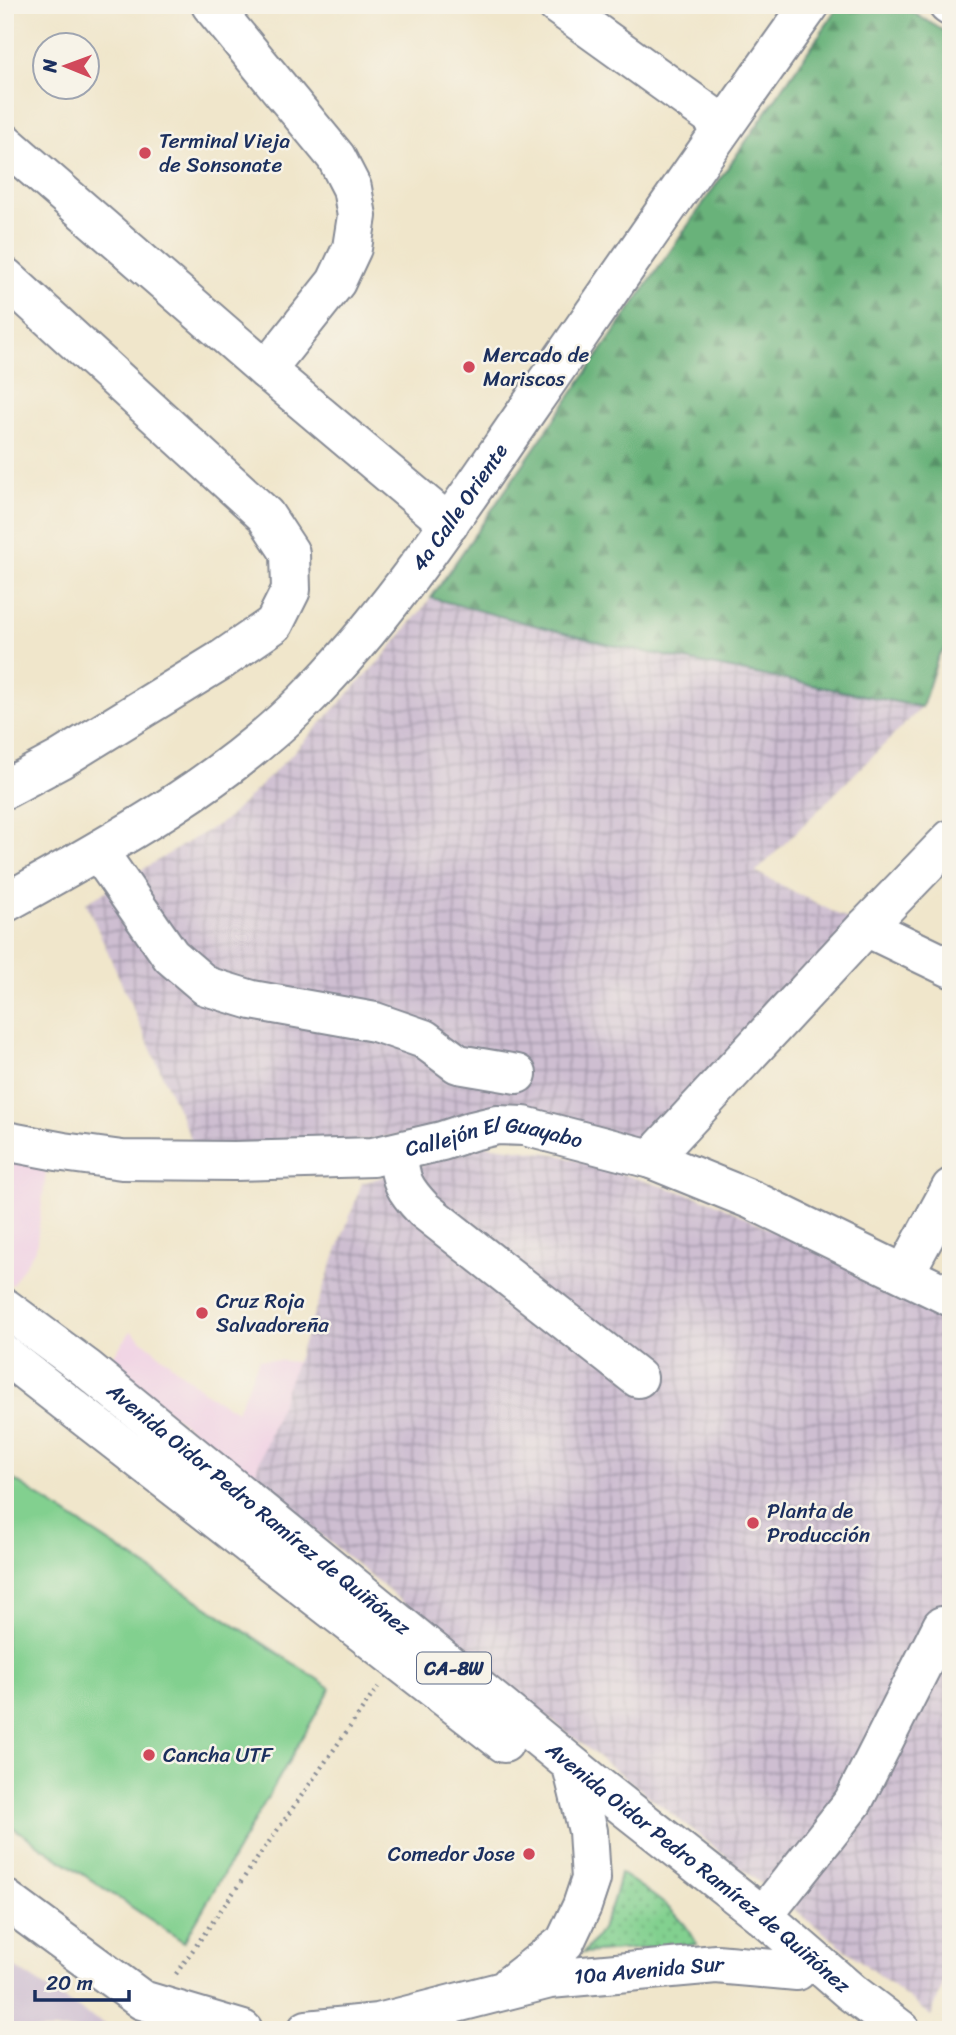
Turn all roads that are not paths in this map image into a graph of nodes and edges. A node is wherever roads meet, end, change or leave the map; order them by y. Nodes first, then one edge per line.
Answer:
1 (211, 5) edge
2 (557, 5) edge
3 (810, 5) edge
4 (724, 125) junction
5 (5, 143) edge
6 (5, 276) edge
7 (266, 370) junction
8 (449, 524) junction
9 (5, 789) edge
10 (951, 839) edge
11 (98, 851) junction
12 (5, 904) edge
13 (866, 927) junction
14 (951, 968) edge
15 (517, 1074) dead end
16 (5, 1141) edge
17 (397, 1152) junction
18 (651, 1159) junction
19 (951, 1188) edge
20 (905, 1273) junction
21 (951, 1297) edge
22 (5, 1308) edge
23 (5, 1355) edge
24 (638, 1378) dead end
25 (942, 1626) dead end
26 (572, 1766) junction
27 (582, 1802) junction
28 (5, 1899) edge
29 (763, 1916) junction
30 (797, 1971) junction
31 (501, 1992) junction
32 (143, 2011) edge
33 (243, 2030) edge
34 (307, 2030) edge
35 (870, 2030) edge
36 (901, 2030) edge

1 - 7 street
2 - 4 street
3 - 4 street, 4a Calle Oriente
4 - 8 street, 4a Calle Oriente
5 - 7 street
6 - 9 street
7 - 8 street
8 - 11 street, 4a Calle Oriente
10 - 13 street
11 - 12 street, 4a Calle Oriente
11 - 15 street
13 - 14 street
13 - 18 street
16 - 17 street, Callejón El Guayabo
17 - 18 street, Callejón El Guayabo
17 - 24 street
18 - 20 street, Callejón El Guayabo
19 - 20 street
20 - 21 street, Callejón El Guayabo
22 - 26 street, Avenida Oidor Pedro Ramírez de Quiñónez / CA-8W
23 - 27 street, Avenida Oidor Pedro Ramírez de Quiñónez / CA-8W
25 - 29 street
26 - 27 street, 10a Avenida Sur
26 - 29 street, Avenida Oidor Pedro Ramírez de Quiñónez / CA-8W
27 - 30 street, Avenida Oidor Pedro Ramírez de Quiñónez / CA-8W
27 - 31 street, 10a Avenida Sur
28 - 32 street
29 - 36 street, Avenida Oidor Pedro Ramírez de Quiñónez / CA-8W
30 - 31 street, 10a Avenida Sur
30 - 35 street, Avenida Oidor Pedro Ramírez de Quiñónez / CA-8W
31 - 34 street, 10a Avenida Sur
32 - 33 street

